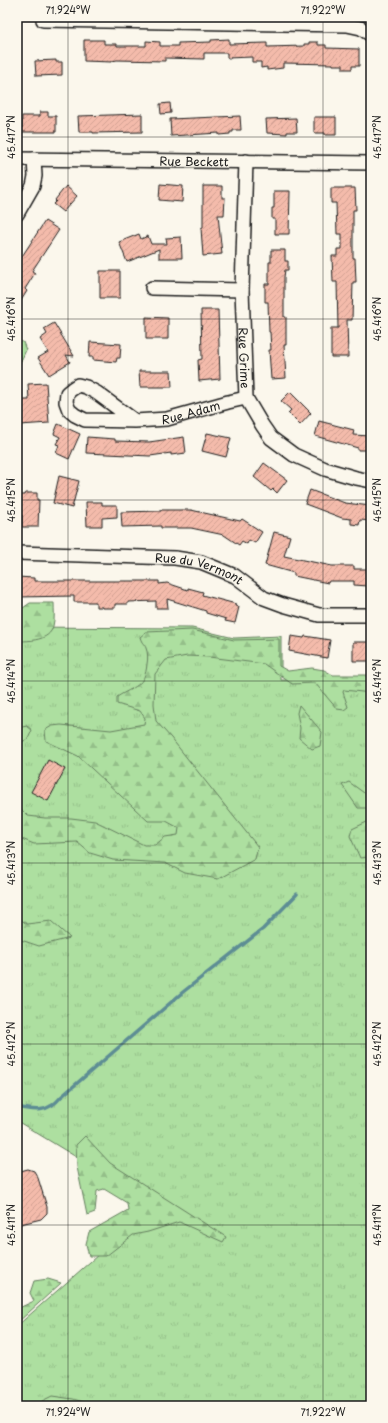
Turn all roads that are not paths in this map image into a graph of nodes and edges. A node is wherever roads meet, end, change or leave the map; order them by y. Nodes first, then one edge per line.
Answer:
1 (43, 20) dead end
2 (371, 35) edge
3 (17, 159) edge
4 (34, 159) junction
5 (246, 161) junction
6 (371, 163) edge
7 (17, 214) edge
8 (152, 288) dead end
9 (242, 290) junction
10 (246, 398) junction
11 (135, 421) junction
12 (371, 480) edge
13 (17, 553) edge
14 (371, 615) edge

1 - 2 street
3 - 4 street, Rue Beckett
4 - 5 street, Rue Beckett
4 - 7 street
5 - 6 street, Rue Beckett
5 - 9 street, Rue Grime
8 - 9 street
9 - 10 street, Rue Grime
10 - 11 street, Rue Adam
10 - 12 street, Rue Grime
11 - 11 street, Rue Adam
13 - 14 street, Rue du Vermont

